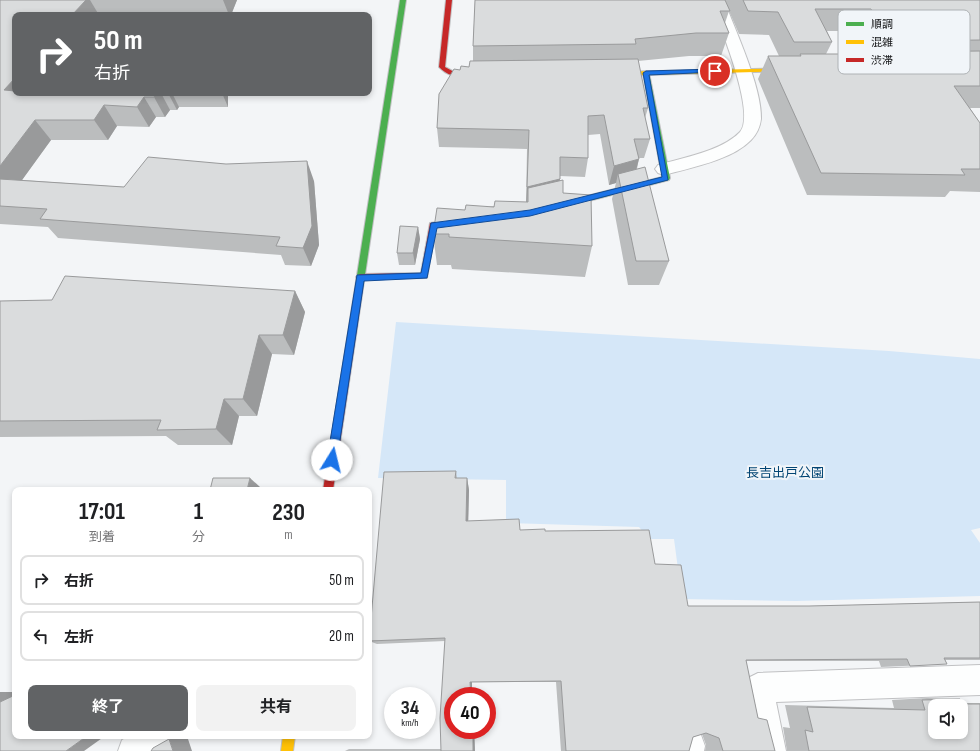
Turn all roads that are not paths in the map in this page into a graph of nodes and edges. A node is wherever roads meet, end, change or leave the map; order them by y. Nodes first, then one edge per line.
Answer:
1 (403, 0) edge
2 (449, 0) edge
3 (717, 0) edge
4 (742, 70) junction
5 (806, 70) edge
6 (646, 73) junction
7 (494, 74) edge
8 (602, 74) edge
9 (664, 169) junction
10 (553, 207) edge
11 (478, 220) edge
12 (360, 278) junction
13 (328, 487) edge
14 (980, 680) edge
15 (153, 739) edge
16 (289, 739) edge
17 (133, 751) edge
18 (287, 751) edge
19 (771, 751) edge

1 - 12 street
2 - 7 street
3 - 4 street
4 - 5 street
4 - 6 street
4 - 9 street
6 - 8 street
6 - 9 street
9 - 10 street
11 - 12 street
12 - 13 street
14 - 19 street
15 - 17 street
16 - 18 street

